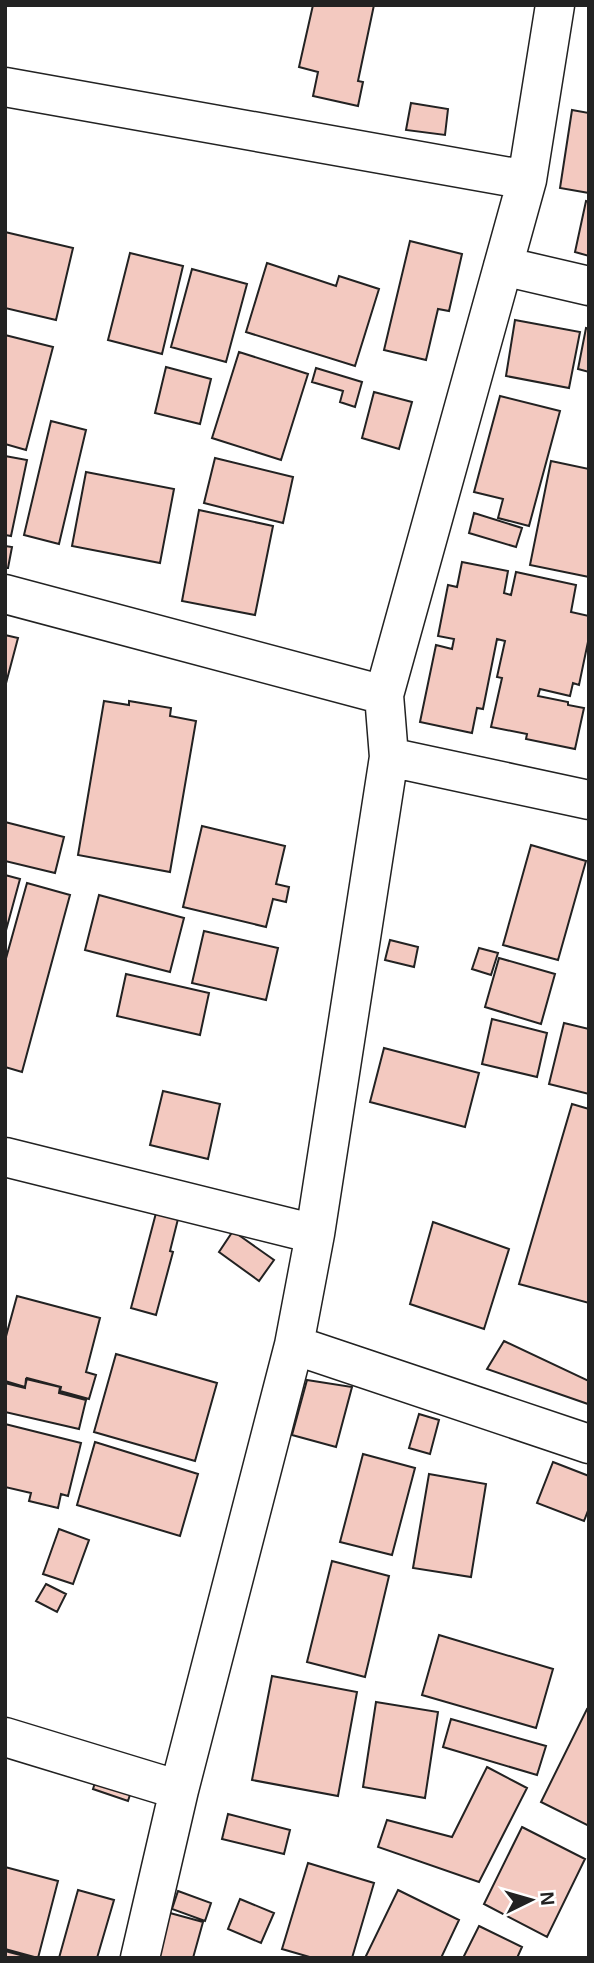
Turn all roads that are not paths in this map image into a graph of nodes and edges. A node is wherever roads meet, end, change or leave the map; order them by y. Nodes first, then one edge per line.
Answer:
1 (555, 5) edge
2 (5, 87) edge
3 (527, 180) junction
4 (503, 266) junction
5 (589, 286) edge
6 (5, 594) edge
7 (384, 695) junction
8 (389, 757) junction
9 (589, 800) edge
10 (5, 1157) edge
11 (315, 1234) junction
12 (294, 1345) junction
13 (589, 1444) edge
14 (5, 1737) edge
15 (179, 1790) junction
16 (140, 1958) edge

1 - 3 street
2 - 3 street
3 - 4 street
4 - 5 street
4 - 7 street
6 - 7 street
7 - 8 street
8 - 9 street
8 - 11 street
10 - 11 street
11 - 12 street
12 - 13 street
12 - 15 street
14 - 15 street
15 - 16 street

